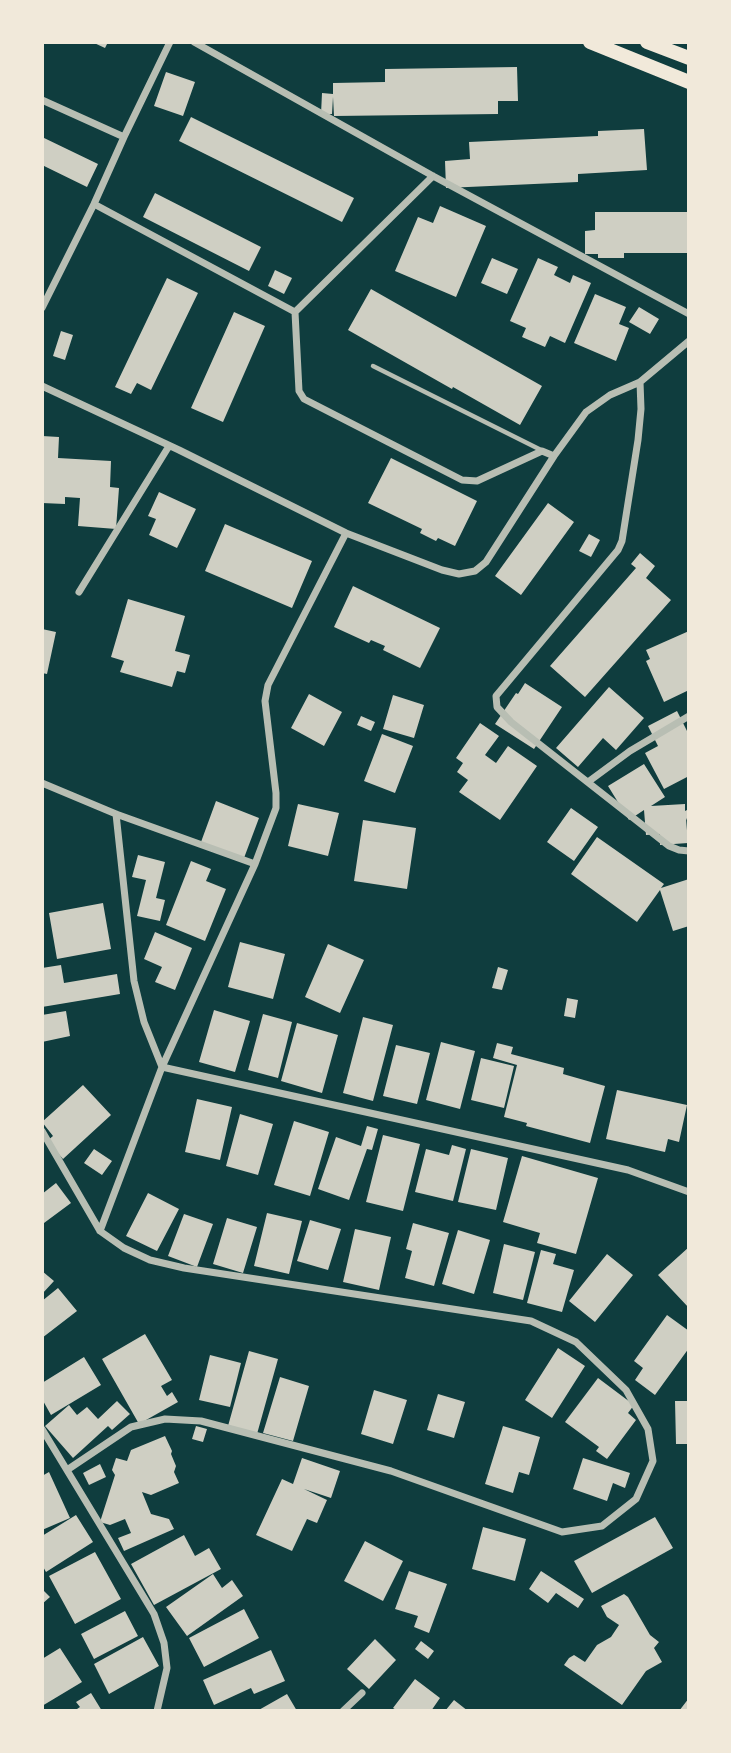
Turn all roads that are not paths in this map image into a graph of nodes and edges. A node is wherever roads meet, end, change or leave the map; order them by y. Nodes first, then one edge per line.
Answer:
1 (170, 42) edge
2 (194, 42) edge
3 (590, 42) edge
4 (647, 42) edge
5 (689, 58) edge
6 (689, 82) edge
7 (42, 100) edge
8 (124, 137) junction
9 (433, 176) junction
10 (94, 204) junction
11 (42, 308) edge
12 (295, 312) junction
13 (689, 314) edge
14 (689, 341) edge
15 (373, 366) dead end
16 (640, 382) junction
17 (42, 386) edge
18 (169, 446) junction
19 (542, 450) junction
20 (554, 456) junction
21 (346, 533) junction
22 (79, 593) dead end
23 (689, 716) edge
24 (588, 782) junction
25 (42, 783) edge
26 (116, 814) junction
27 (689, 851) edge
28 (255, 864) junction
29 (162, 1067) junction
30 (42, 1131) edge
31 (689, 1192) edge
32 (100, 1231) junction
33 (42, 1429) edge
34 (67, 1470) junction
35 (362, 1693) dead end
36 (157, 1711) edge
37 (343, 1711) edge

1 - 8 street
2 - 9 street
3 - 6 main road
4 - 5 main road
7 - 8 street
8 - 10 street
9 - 12 street
9 - 13 street
10 - 11 street
10 - 12 street
12 - 19 street
14 - 16 street
15 - 19 lane
16 - 20 street
16 - 24 street
17 - 18 street
18 - 21 street
18 - 22 street
19 - 20 street
20 - 21 street
21 - 28 street
23 - 24 street
24 - 27 street
25 - 26 street
26 - 28 street
26 - 29 street
28 - 29 street
29 - 31 street
29 - 32 street
30 - 32 street
32 - 34 street
33 - 34 street
34 - 36 street
35 - 37 street

